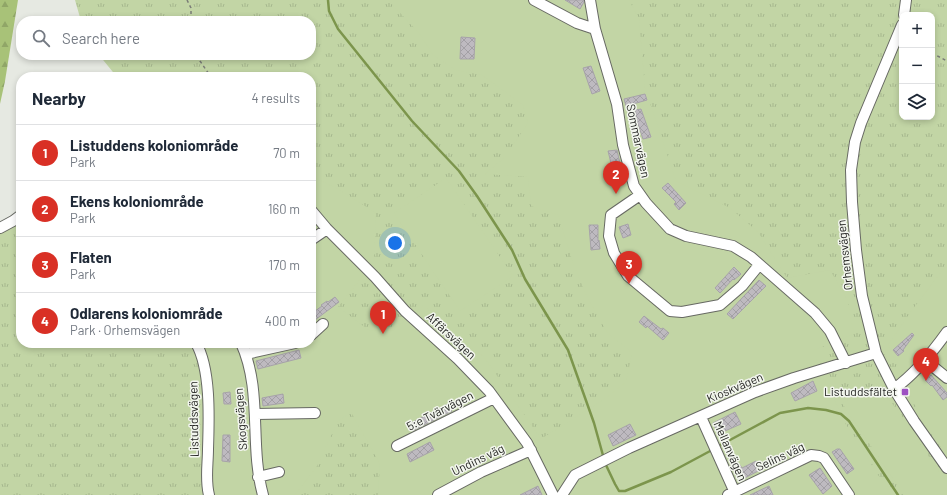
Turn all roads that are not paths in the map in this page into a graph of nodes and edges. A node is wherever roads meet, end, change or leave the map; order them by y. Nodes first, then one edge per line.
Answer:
1 (534, 0) edge
2 (590, 0) edge
3 (906, 0) edge
4 (904, 12) edge
5 (595, 29) junction
6 (899, 32) edge
7 (640, 195) junction
8 (316, 216) edge
9 (16, 219) edge
10 (0, 228) edge
11 (327, 229) junction
12 (316, 237) edge
13 (760, 265) junction
14 (323, 324) dead end
15 (316, 330) edge
16 (947, 332) edge
17 (198, 348) edge
18 (243, 348) edge
19 (273, 348) edge
20 (876, 353) junction
21 (246, 354) junction
22 (925, 360) junction
23 (846, 363) junction
24 (947, 378) edge
25 (894, 389) junction
26 (494, 398) junction
27 (315, 413) dead end
28 (256, 414) junction
29 (701, 417) junction
30 (398, 446) dead end
31 (531, 450) junction
32 (947, 468) edge
33 (279, 472) dead end
34 (258, 477) junction
35 (733, 494) edge
36 (210, 495) edge
37 (263, 495) edge
38 (438, 495) edge
39 (553, 495) edge
40 (562, 495) edge
41 (849, 495) edge

1 - 5 street
2 - 5 street, Sommarvägen
3 - 4 street
5 - 7 street, Sommarvägen
6 - 20 street, Orhemsvägen
7 - 13 street, Sommarvägen
7 - 13 street
8 - 11 street, Affärsvägen
9 - 10 street
11 - 12 street
11 - 26 street, Affärsvägen
13 - 23 street, Sommarvägen
14 - 15 street
16 - 22 street
17 - 36 street, Listuddsvägen
18 - 21 street, Skogsvägen
19 - 21 street
20 - 23 street, Kioskvägen
20 - 25 street, Orhemsvägen
21 - 28 street, Skogsvägen
22 - 24 street
22 - 25 street
23 - 29 street, Kioskvägen
25 - 32 street, Orhemsvägen
26 - 30 street, 5:e Tvärvägen
26 - 31 street, Affärsvägen
27 - 28 street
28 - 34 street, Skogsvägen
29 - 35 street, Mellanvägen
29 - 40 street, Kioskvägen
31 - 38 street, Undins väg
31 - 39 street, Affärsvägen
33 - 34 street
34 - 37 street, Skogsvägen
35 - 41 street, Selins väg

